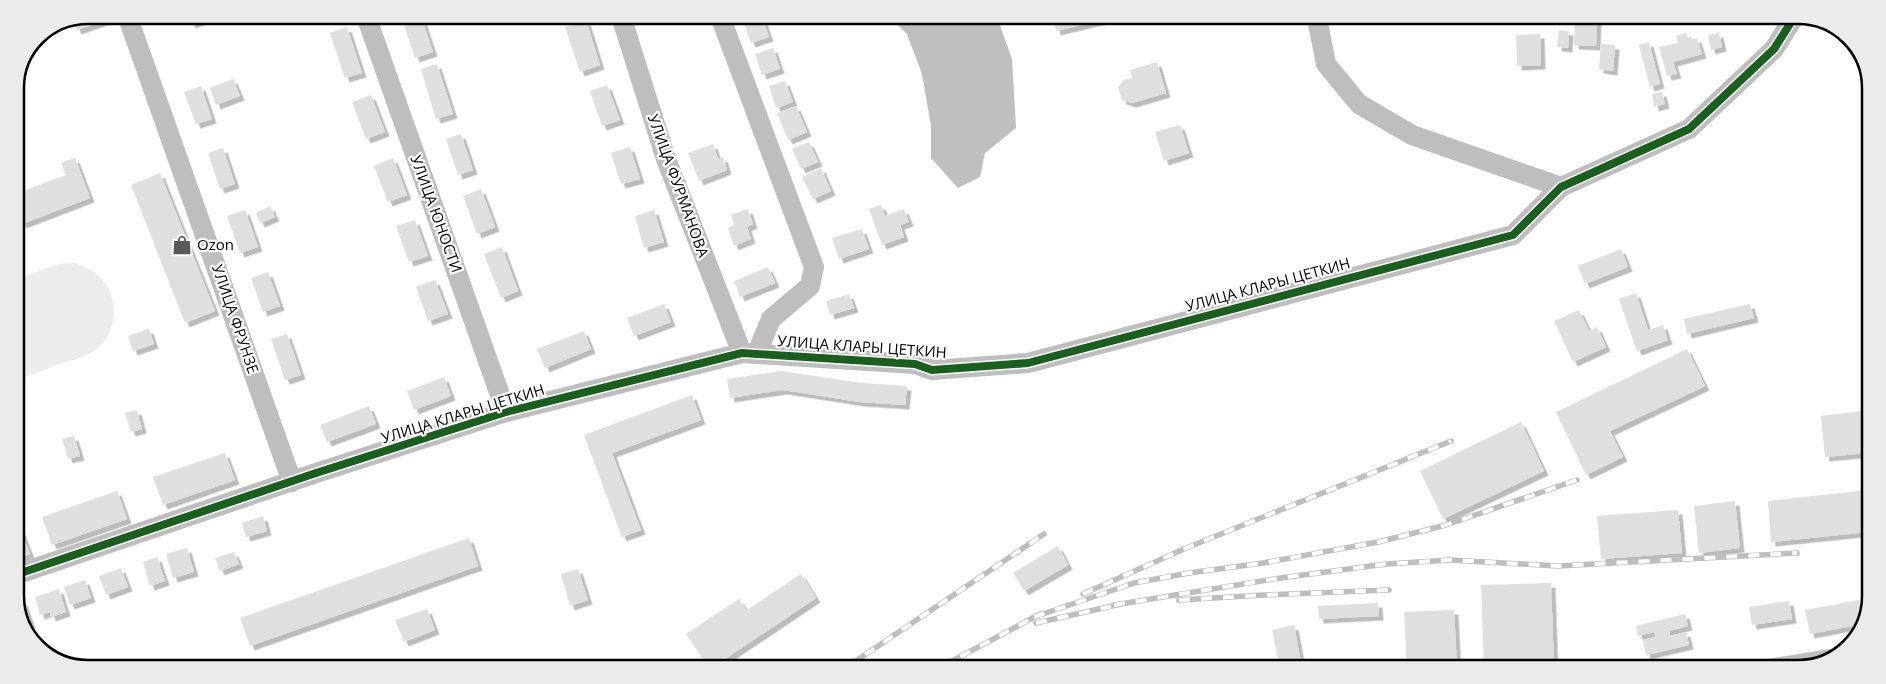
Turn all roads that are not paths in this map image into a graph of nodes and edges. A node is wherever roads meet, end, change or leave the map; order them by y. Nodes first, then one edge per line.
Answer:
1 (130, 24) edge
2 (369, 24) edge
3 (624, 24) edge
4 (723, 24) edge
5 (1318, 24) edge
6 (1790, 24) edge
7 (1561, 187) junction
8 (750, 353) junction
9 (506, 412) junction
10 (292, 482) junction
11 (24, 572) edge

1 - 10 street, УЛИЦА ФРУНЗЕ
2 - 9 street, УЛИЦА ЮНОСТИ
3 - 8 street, УЛИЦА ФУРМАНОВА
4 - 8 street
5 - 7 street
6 - 7 street, УЛИЦА КЛАРЫ ЦЕТКИН
7 - 8 street, УЛИЦА КЛАРЫ ЦЕТКИН
8 - 9 street, УЛИЦА КЛАРЫ ЦЕТКИН
9 - 10 street, УЛИЦА КЛАРЫ ЦЕТКИН
10 - 11 street, УЛИЦА КЛАРЫ ЦЕТКИН

